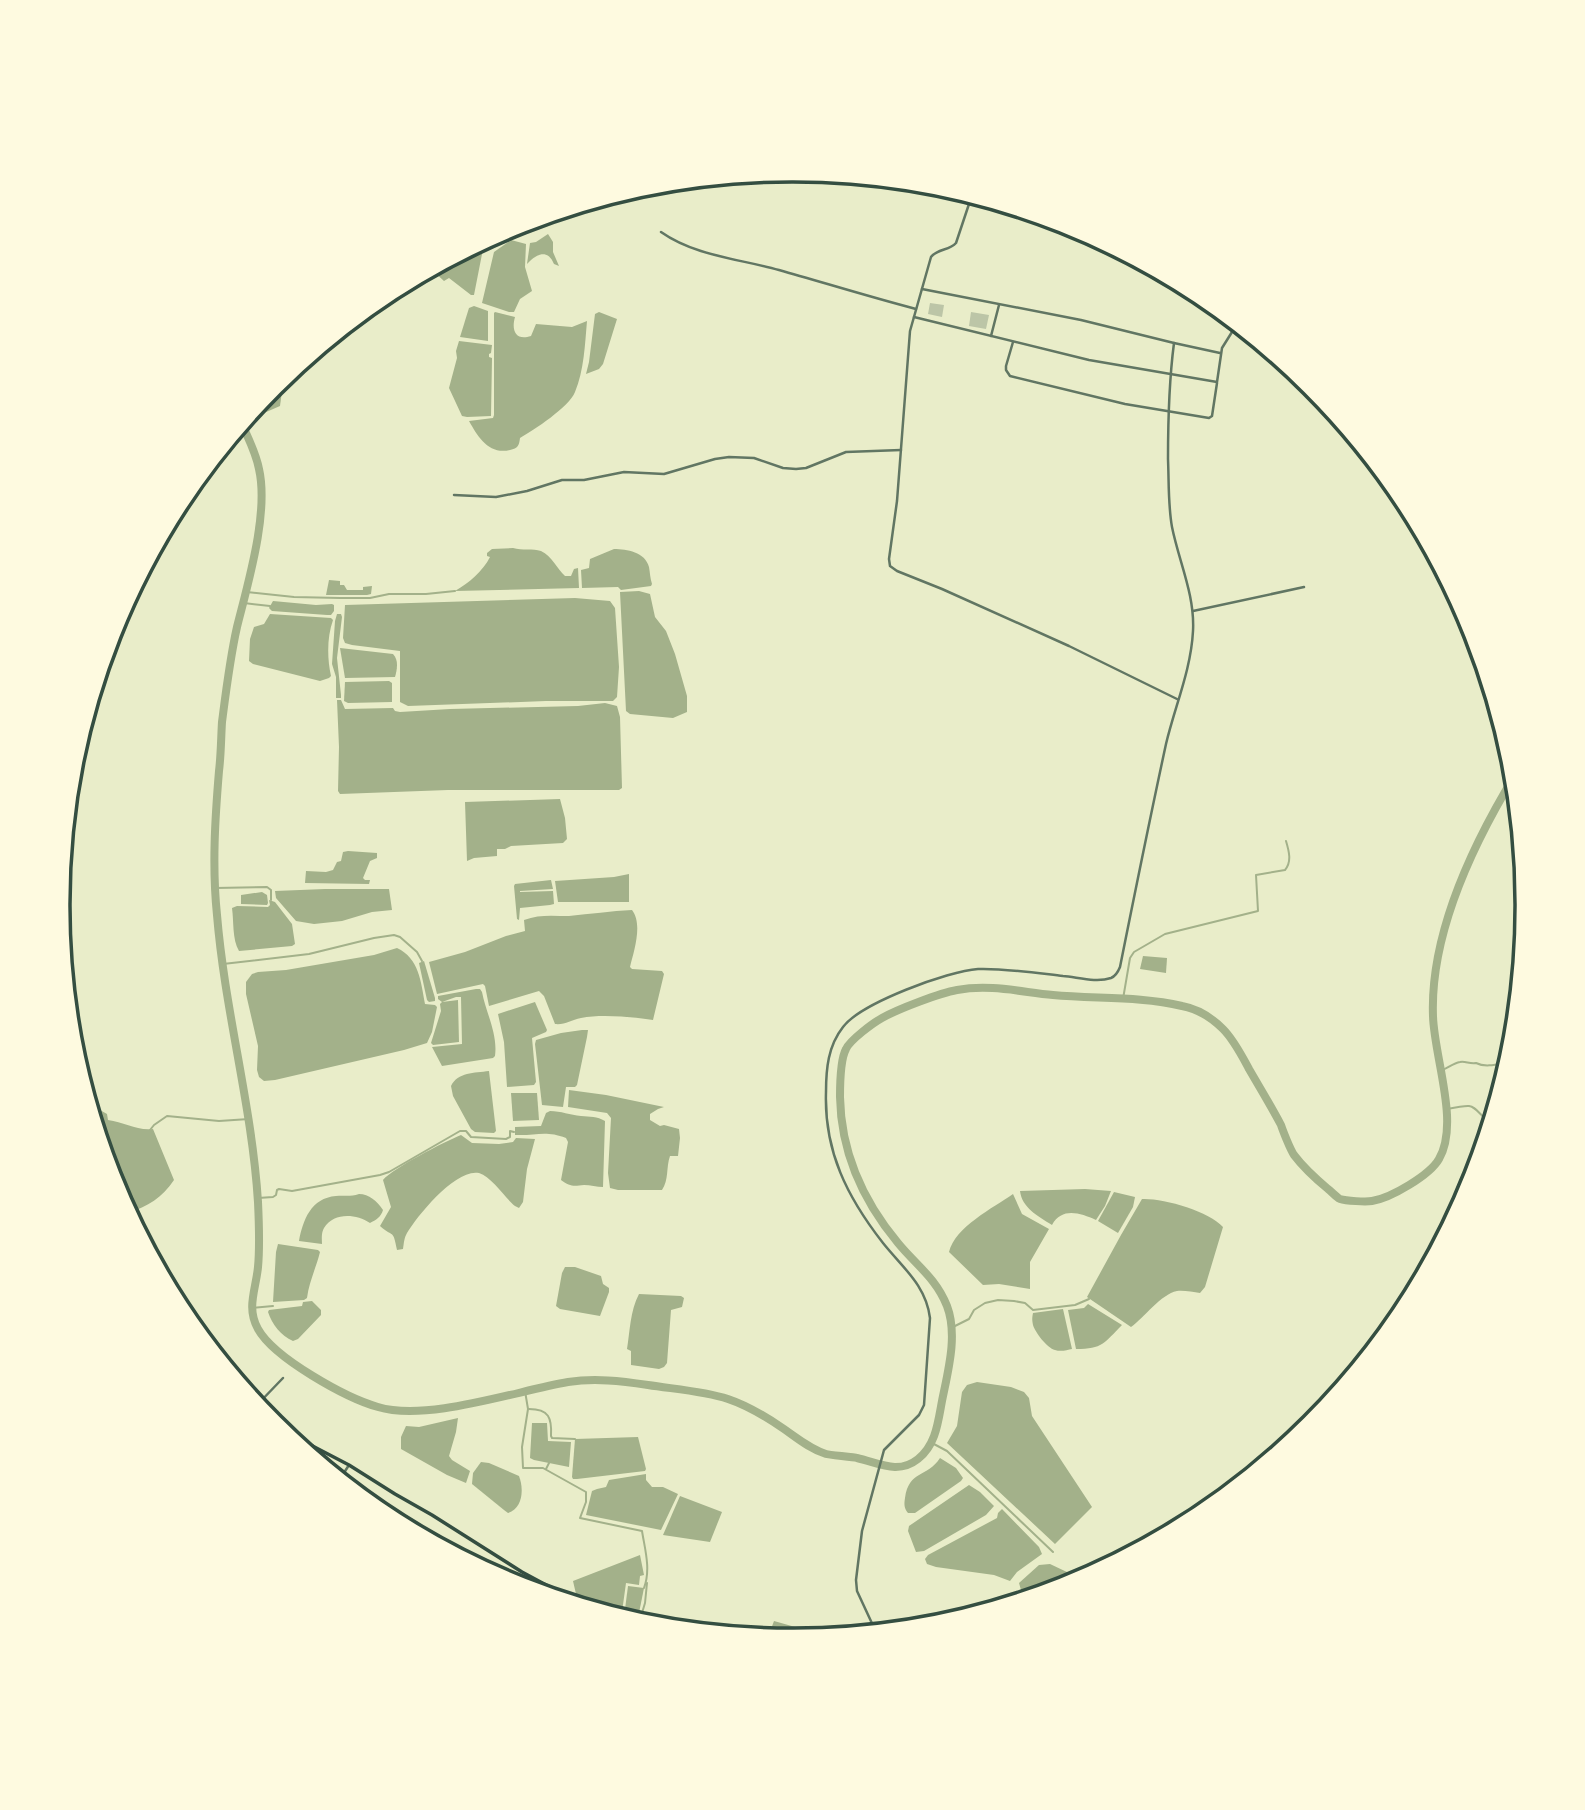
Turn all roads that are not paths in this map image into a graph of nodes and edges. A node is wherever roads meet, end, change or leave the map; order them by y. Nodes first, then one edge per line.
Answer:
1 (969, 205) edge
2 (661, 232) dead end
3 (922, 289) junction
4 (999, 305) junction
5 (916, 309) junction
6 (914, 317) junction
7 (1231, 331) edge
8 (991, 335) junction
9 (1013, 342) junction
10 (1174, 342) junction
11 (1220, 353) junction
12 (1170, 375) junction
13 (1217, 382) junction
14 (1168, 412) junction
15 (901, 450) junction
16 (454, 495) dead end
17 (1304, 587) dead end
18 (1193, 611) junction
19 (1178, 699) junction
20 (283, 1378) dead end
21 (264, 1397) edge
22 (317, 1449) edge
23 (349, 1465) junction
24 (345, 1471) edge
25 (541, 1582) edge
26 (872, 1623) edge

1 - 3 street
2 - 5 street
3 - 4 street
3 - 5 street
4 - 8 street
4 - 10 street
5 - 6 street
6 - 8 street
6 - 15 street
7 - 11 street
8 - 9 street
9 - 12 street
9 - 14 street
10 - 11 street
10 - 12 street
11 - 13 street
12 - 13 street
12 - 14 street
13 - 14 street
14 - 18 street
15 - 16 street
15 - 19 street
17 - 18 street
18 - 19 street
19 - 26 street
20 - 21 street
22 - 23 main road
23 - 24 street
23 - 25 main road

